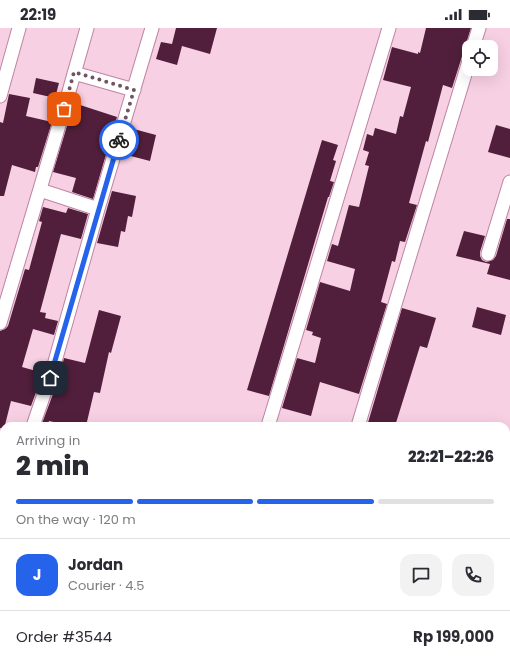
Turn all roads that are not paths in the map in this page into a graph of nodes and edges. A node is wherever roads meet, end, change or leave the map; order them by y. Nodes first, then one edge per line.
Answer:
1 (19, 28) edge
2 (87, 28) edge
3 (152, 28) edge
4 (390, 28) edge
5 (479, 28) edge
6 (475, 40) edge
7 (74, 72) junction
8 (464, 76) edge
9 (134, 90) junction
10 (0, 96) edge
11 (510, 182) edge
12 (40, 190) junction
13 (98, 209) junction
14 (488, 254) dead end
15 (0, 322) edge
16 (34, 422) edge
17 (269, 422) edge
18 (359, 422) edge

1 - 10 street
2 - 7 street
3 - 9 street
4 - 17 street
5 - 6 street
7 - 9 street
7 - 12 street
8 - 18 street
9 - 13 street
11 - 14 street
12 - 13 street
12 - 15 street
13 - 16 street

